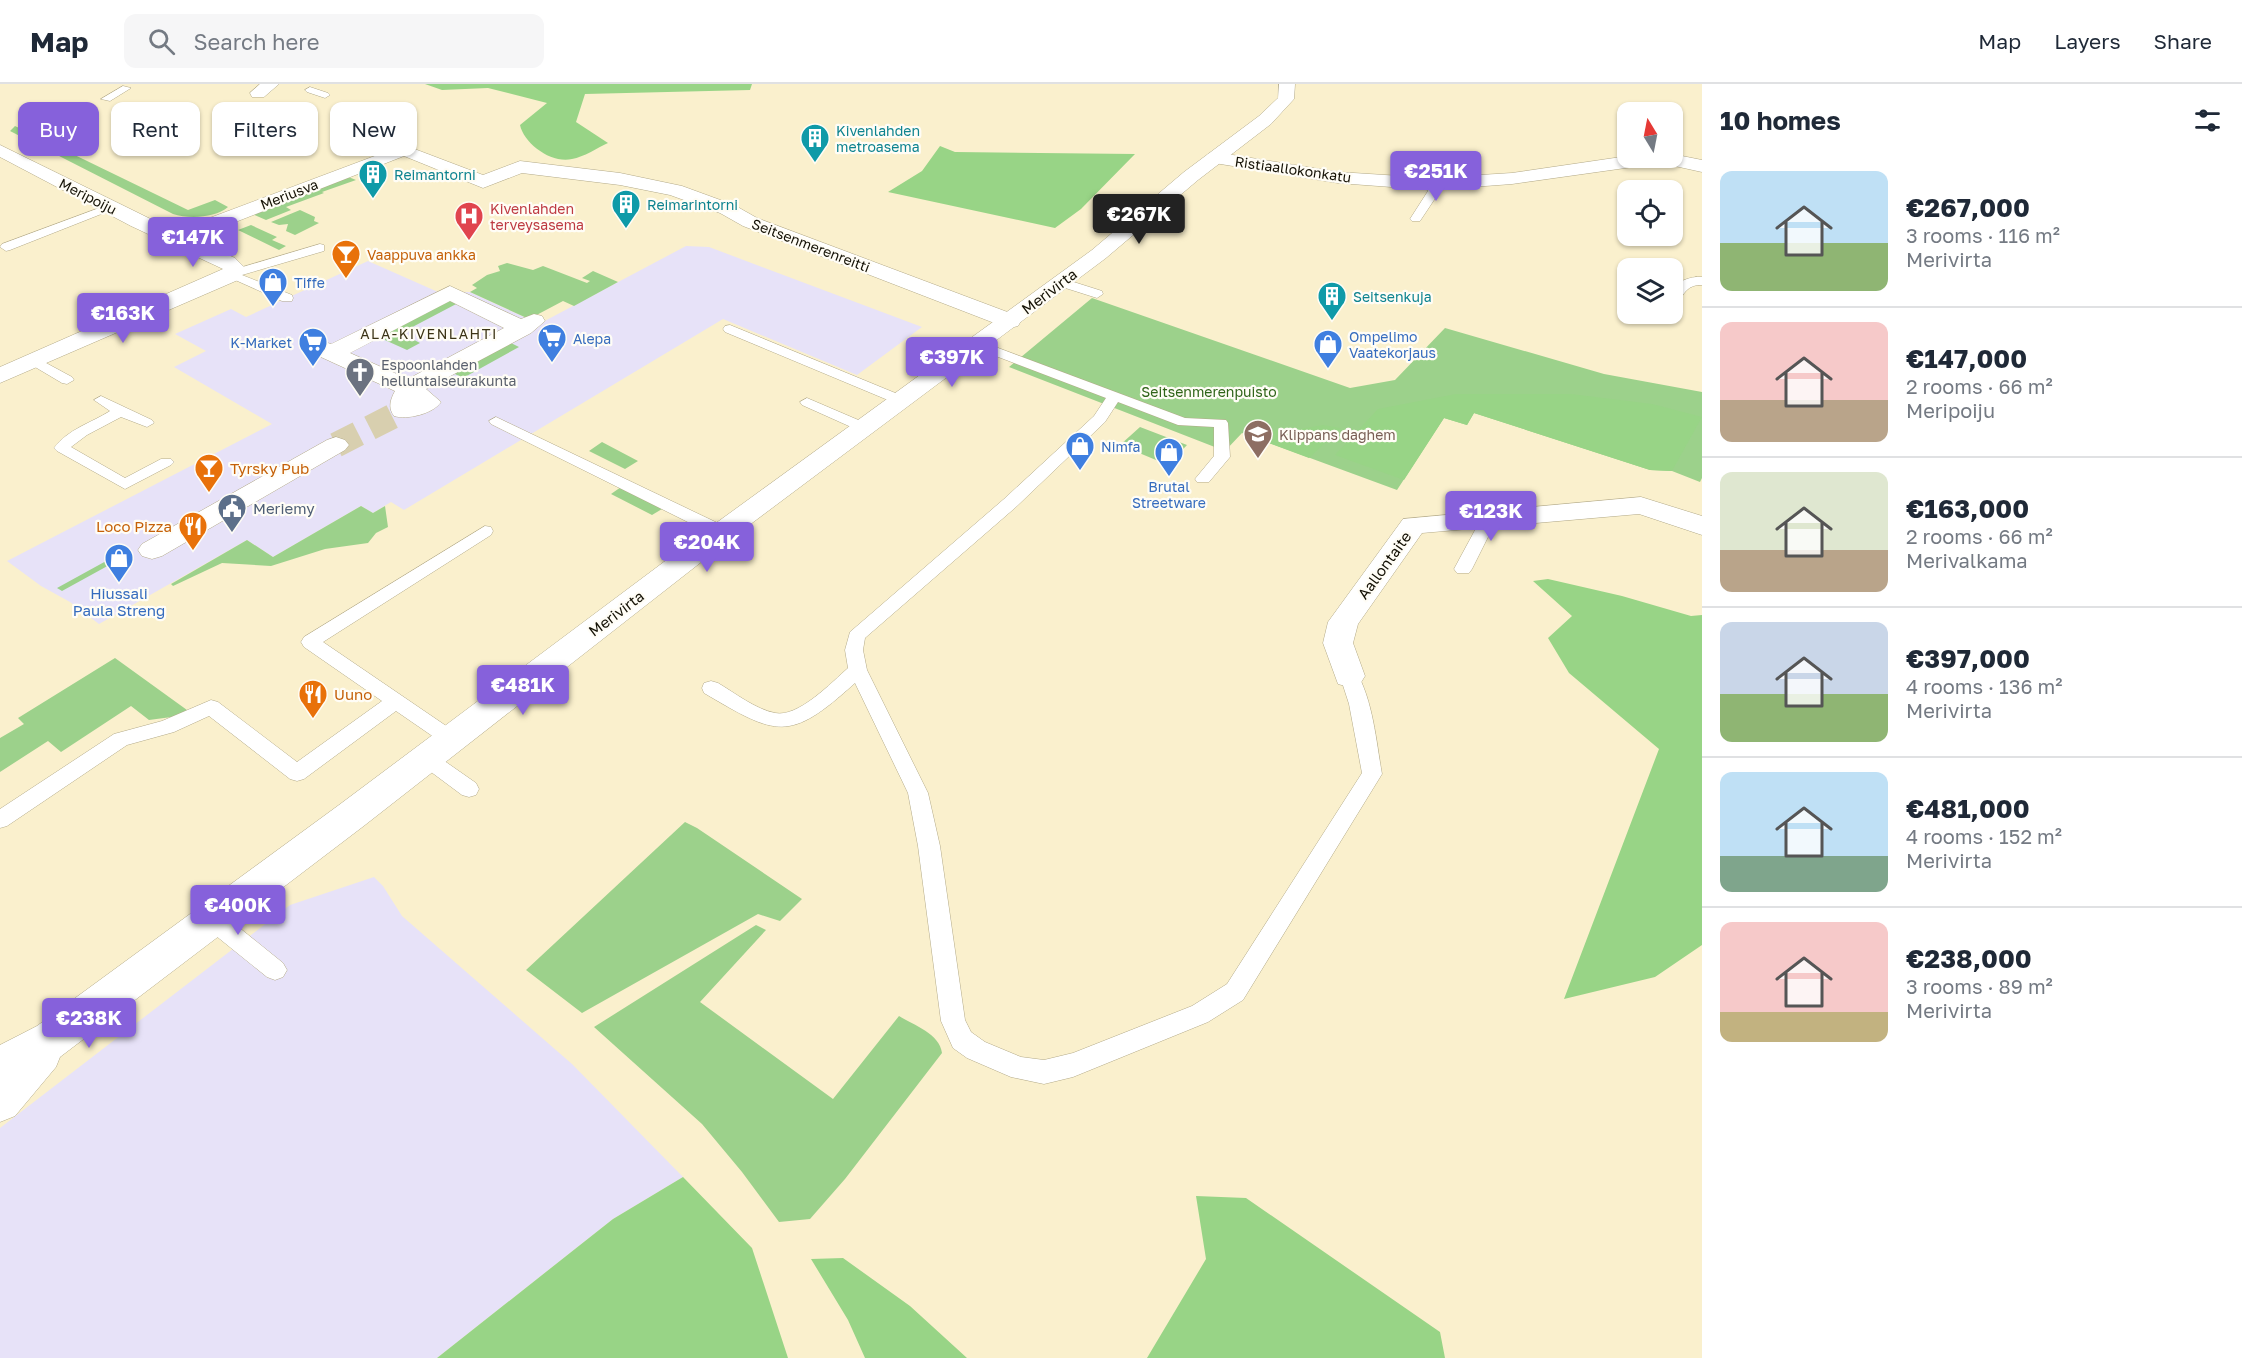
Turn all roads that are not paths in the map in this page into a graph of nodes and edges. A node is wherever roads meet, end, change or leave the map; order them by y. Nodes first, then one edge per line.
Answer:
1 (1287, 84) edge
2 (126, 88) dead end
3 (310, 90) dead end
4 (325, 95) dead end
5 (106, 99) dead end
6 (1263, 99) dead end
7 (1265, 120) junction
8 (0, 150) edge
9 (417, 155) edge
10 (388, 156) edge
11 (1214, 158) junction
12 (1683, 162) edge
13 (1617, 164) edge
14 (1702, 166) edge
15 (1429, 183) junction
16 (110, 207) junction
17 (1416, 219) dead end
18 (173, 239) junction
19 (6, 247) dead end
20 (320, 248) dead end
21 (230, 275) junction
22 (1702, 281) edge
23 (1061, 282) junction
24 (1683, 286) edge
25 (1097, 294) dead end
26 (287, 298) dead end
27 (1010, 321) junction
28 (730, 329) dead end
29 (977, 344) junction
30 (35, 361) junction
31 (0, 376) edge
32 (67, 380) dead end
33 (1114, 396) junction
34 (101, 400) dead end
35 (406, 400) junction
36 (900, 400) junction
37 (429, 402) dead end
38 (807, 402) dead end
39 (120, 411) junction
40 (496, 422) dead end
41 (147, 423) dead end
42 (865, 428) junction
43 (336, 446) tunnel mouth
44 (166, 462) dead end
45 (1203, 479) dead end
46 (1489, 519) junction
47 (1702, 526) edge
48 (485, 531) dead end
49 (722, 532) junction
50 (158, 538) dead end
51 (1463, 569) dead end
52 (858, 670) junction
53 (1349, 675) joint
54 (711, 688) dead end
55 (396, 701) junction
56 (439, 748) junction
57 (469, 789) dead end
58 (0, 820) edge
59 (213, 920) junction
60 (274, 970) dead end
61 (0, 1075) edge

1 - 7 street, Merivirta
2 - 5 lane
3 - 4 lane
6 - 7 street
7 - 11 street, Merivirta
8 - 16 street, Meripoiju
9 - 27 street, Seitsenmerenreitti
10 - 18 street, Meriusva
11 - 15 street, Ristiaallokonkatu
11 - 23 street, Merivirta
12 - 14 street
13 - 15 street, Ristiaallokonkatu
15 - 17 lane
16 - 18 street, Meripoiju
16 - 19 lane
18 - 21 street, Meripoiju
20 - 21 lane
21 - 26 lane
21 - 30 street
22 - 24 lane
23 - 25 lane
23 - 27 street, Merivirta
27 - 29 street, Merivirta
28 - 36 lane
29 - 33 lane
29 - 36 street, Merivirta
30 - 31 street
30 - 32 lane
33 - 45 lane
33 - 52 lane
34 - 39 lane
35 - 35 street
35 - 37 street
36 - 42 street, Merivirta
38 - 42 lane
39 - 41 lane
39 - 44 lane
40 - 49 lane
42 - 49 street, Merivirta
43 - 50 street
46 - 47 street, Aallontaite
46 - 51 lane
46 - 53 street, Aallontaite
48 - 55 lane
49 - 56 street, Merivirta
52 - 53 lane
52 - 54 lane
55 - 56 lane
55 - 58 lane
56 - 57 lane
56 - 59 street, Merivirta
59 - 60 lane
59 - 61 street, Merivirta

